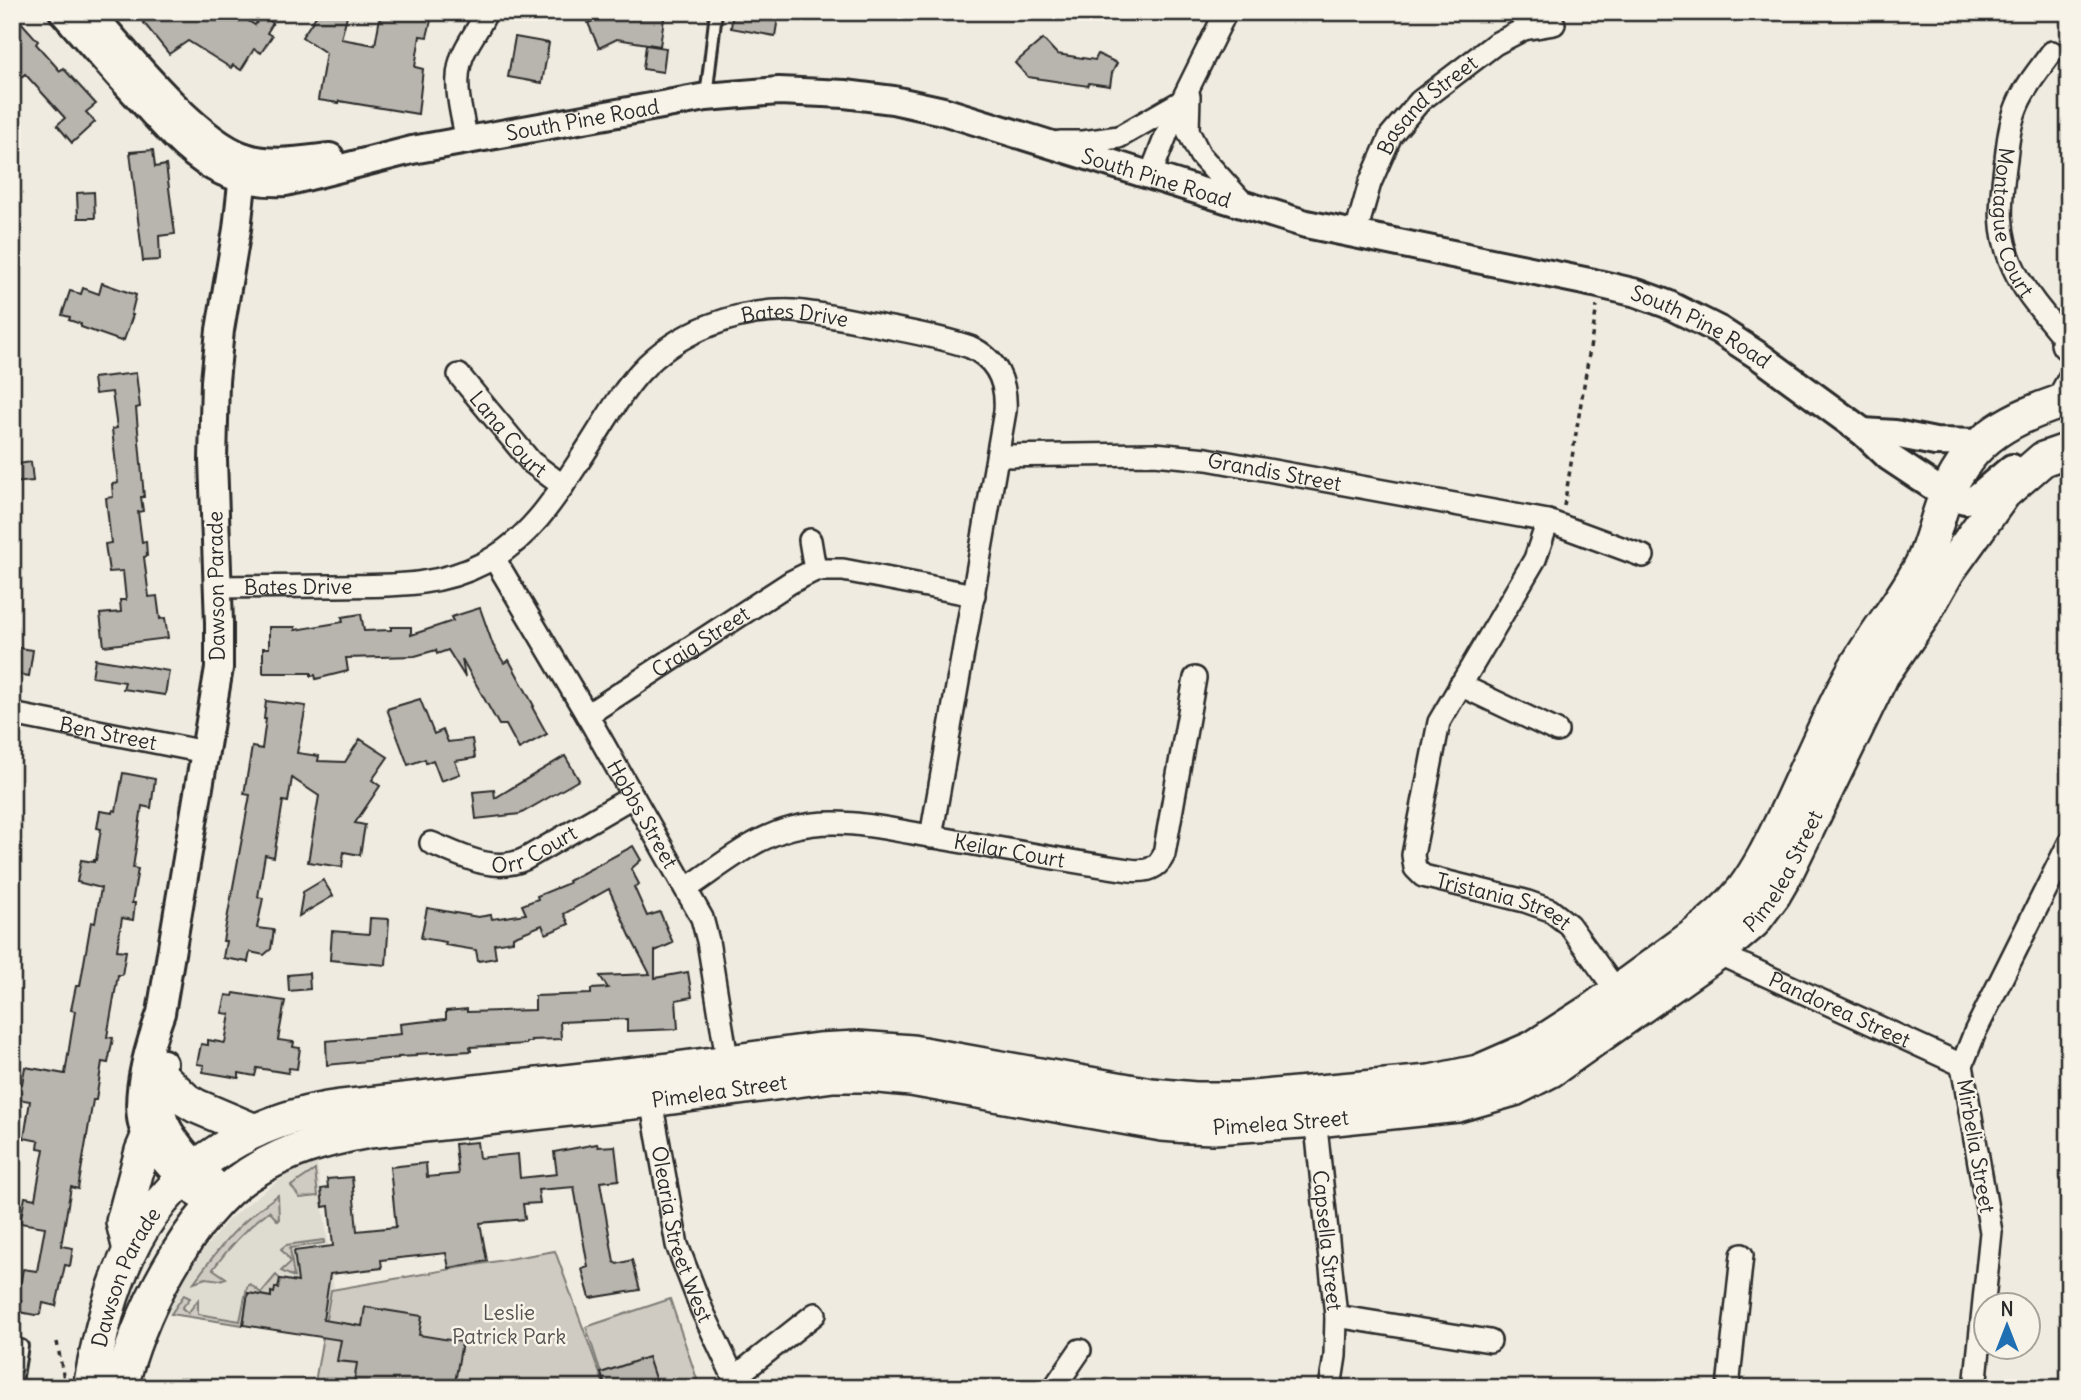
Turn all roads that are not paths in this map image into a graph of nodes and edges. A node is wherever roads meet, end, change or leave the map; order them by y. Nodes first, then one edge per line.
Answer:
1 (63, 12) edge
2 (90, 12) edge
3 (486, 12) edge
4 (716, 12) edge
5 (1226, 12) edge
6 (1553, 24) dead end
7 (2053, 52) dead end
8 (1186, 93) junction
9 (706, 97) junction
10 (467, 141) junction
11 (1041, 142) junction
12 (244, 168) junction
13 (1150, 176) junction
14 (1246, 206) junction
15 (1355, 236) junction
16 (2068, 343) edge
17 (458, 375) dead end
18 (2064, 394) edge
19 (1863, 432) junction
20 (1983, 443) junction
21 (2056, 454) edge
22 (998, 456) junction
23 (563, 486) junction
24 (1947, 495) junction
25 (1548, 521) junction
26 (810, 540) dead end
27 (1643, 556) dead end
28 (494, 558) junction
29 (815, 570) junction
30 (218, 587) junction
31 (974, 595) junction
32 (1195, 678) dead end
33 (1460, 685) junction
34 (12, 714) edge
35 (587, 715) junction
36 (1558, 731) dead end
37 (205, 752) junction
38 (632, 796) junction
39 (932, 837) junction
40 (430, 843) dead end
41 (2069, 843) edge
42 (687, 889) junction
43 (1717, 953) junction
44 (1624, 1002) junction
45 (161, 1013) junction
46 (1962, 1065) junction
47 (729, 1076) junction
48 (162, 1077) junction
49 (649, 1087) junction
50 (1314, 1106) junction
51 (255, 1131) junction
52 (148, 1138) junction
53 (190, 1172) junction
54 (219, 1201) junction
55 (130, 1250) junction
56 (1742, 1255) dead end
57 (815, 1314) dead end
58 (1336, 1316) junction
59 (1490, 1341) dead end
60 (12, 1344) edge
61 (1080, 1350) dead end
62 (737, 1383) edge
63 (77, 1384) edge
64 (15, 1388) edge
65 (121, 1388) edge
66 (1054, 1388) edge
67 (1330, 1388) edge
68 (1728, 1388) edge
69 (1975, 1388) edge

1 - 12 street, South Pine Road
2 - 12 street, South Pine Road
3 - 10 street
4 - 9 lane
5 - 8 street
6 - 15 street, Basand Street
7 - 16 street, Montague Court
8 - 11 street
8 - 13 street
8 - 14 street
9 - 10 street, South Pine Road
9 - 11 street, South Pine Road
10 - 12 street, South Pine Road
11 - 13 street, South Pine Road
12 - 30 street, Dawson Parade
13 - 14 street, South Pine Road
14 - 15 street, South Pine Road
15 - 19 street, South Pine Road
17 - 23 street, Lana Court
18 - 20 main road
19 - 20 street
19 - 24 street, South Pine Road
20 - 24 main road
21 - 24 street
21 - 43 main road, Pimelea Street
22 - 23 street, Bates Drive
22 - 25 street, Grandis Street
22 - 31 street, Bates Drive
23 - 28 street, Bates Drive
24 - 44 main road, Pimelea Street
25 - 27 street, Grandis Street
25 - 33 street, Tristania Street
26 - 29 street
28 - 30 street, Bates Drive
28 - 35 street, Hobbs Street
29 - 31 street, Craig Street
29 - 35 street, Craig Street
30 - 37 street, Dawson Parade
31 - 39 street, Bates Drive
32 - 39 street, Keilar Court
33 - 36 street
33 - 44 street, Tristania Street
34 - 37 street, Ben Street
35 - 38 street, Hobbs Street
37 - 45 street, Dawson Parade
38 - 40 street, Orr Court
38 - 42 street, Hobbs Street
39 - 42 street, Keilar Court
41 - 46 street, Mirbelia Street
42 - 47 street, Hobbs Street
43 - 44 main road, Pimelea Street
43 - 46 street, Pandorea Street
44 - 50 main road, Pimelea Street
45 - 48 street, Dawson Parade
45 - 52 street, Dawson Parade
46 - 69 street, Mirbelia Street
47 - 49 main road, Pimelea Street
47 - 50 main road, Pimelea Street
48 - 51 main road
48 - 53 street, Dawson Parade
49 - 51 main road, Pimelea Street
49 - 54 main road, Pimelea Street
49 - 62 street, Olearia Street West
50 - 58 street, Capsella Street
51 - 53 main road, Pimelea Street
52 - 53 street, Dawson Parade
52 - 55 main road
53 - 54 street, Dawson Parade
53 - 55 main road, Dawson Parade
54 - 65 main road, Dawson Parade
55 - 63 main road, Dawson Parade
56 - 68 street
57 - 62 street
58 - 59 street
58 - 67 street, Capsella Street
60 - 64 lane
61 - 66 street

